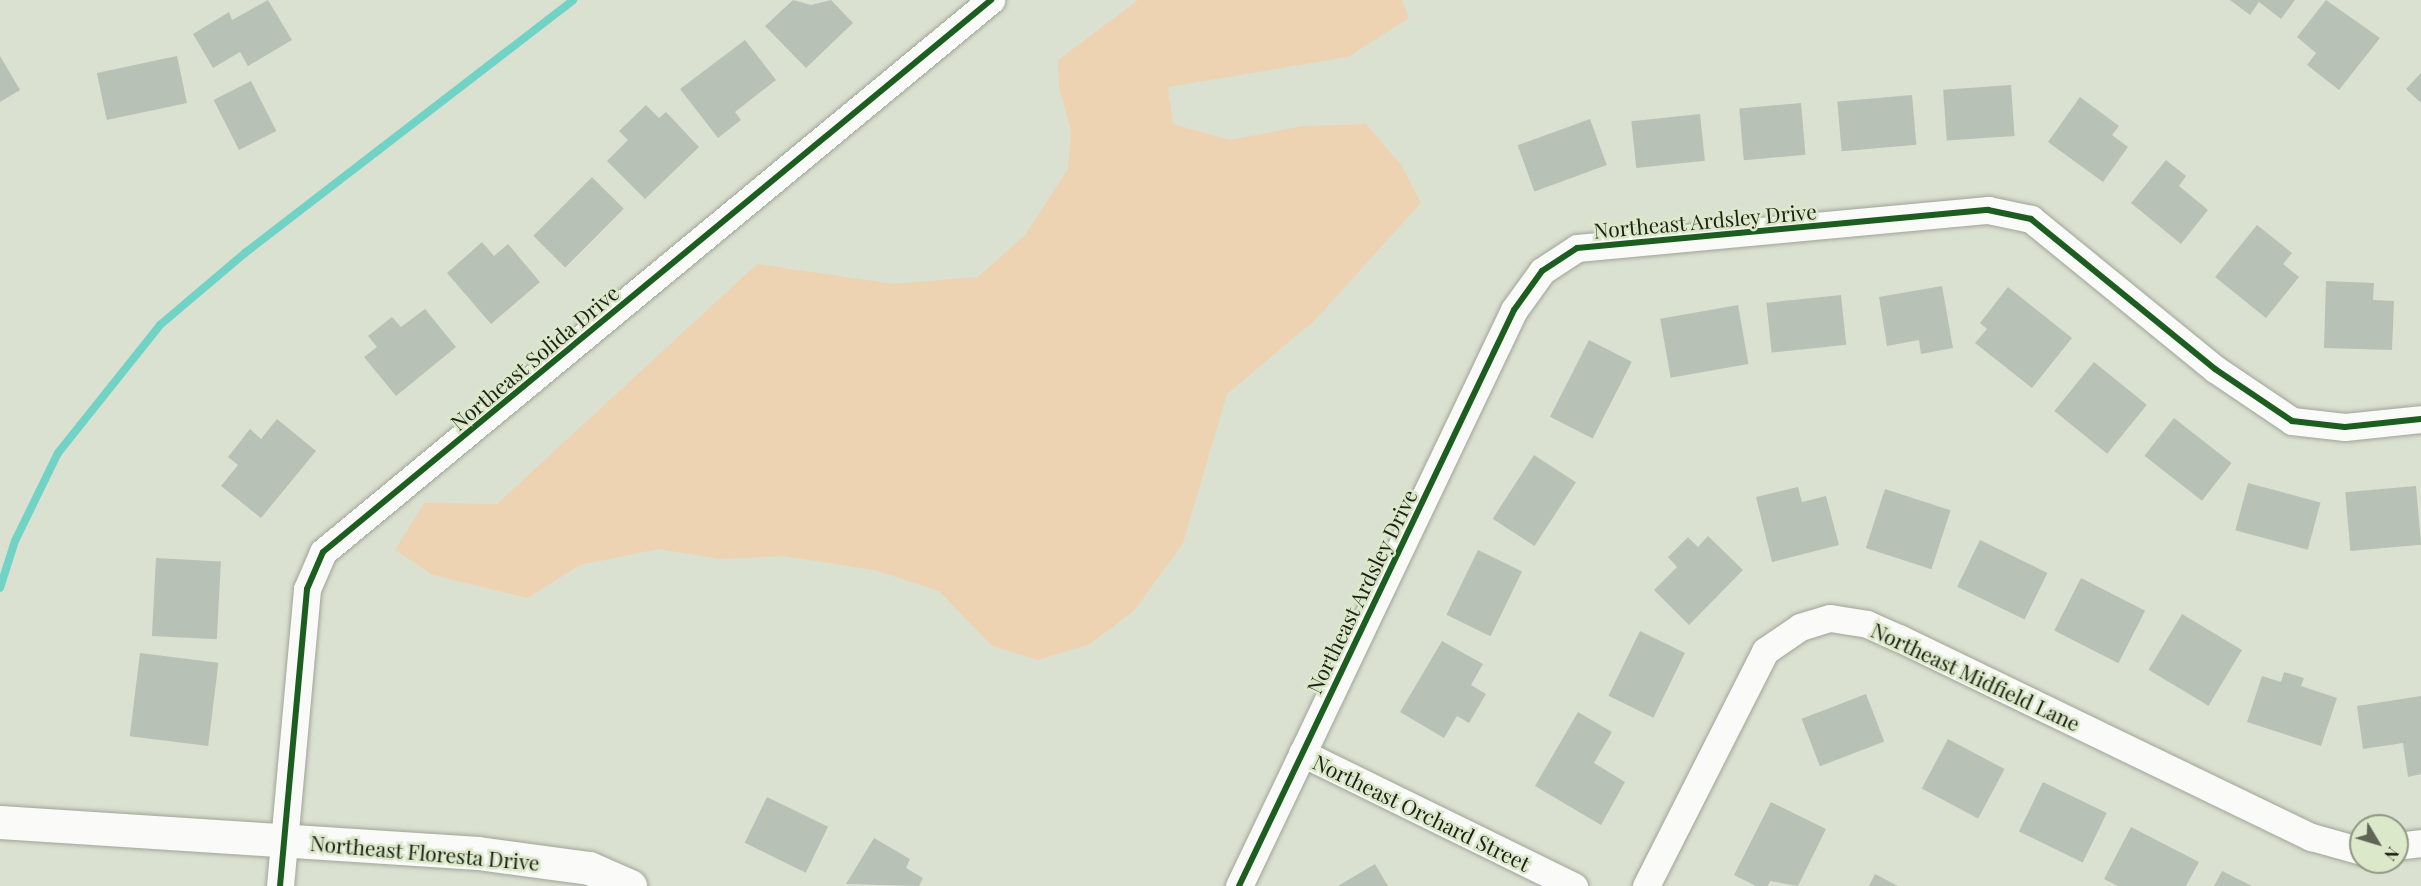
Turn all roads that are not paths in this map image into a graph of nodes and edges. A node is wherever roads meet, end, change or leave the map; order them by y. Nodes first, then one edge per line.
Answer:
1 (991, 0) edge
2 (2421, 419) edge
3 (1302, 753) junction
4 (0, 822) edge
5 (282, 840) junction
6 (2349, 848) edge
7 (280, 886) edge
8 (630, 886) edge
9 (1239, 886) edge
10 (1574, 886) edge
11 (1646, 886) edge

1 - 5 street, Northeast Solida Drive
2 - 3 street, Northeast Ardsley Drive
3 - 9 street, Northeast Ardsley Drive
3 - 10 street, Northeast Orchard Street
4 - 5 street, Northeast Floresta Drive
5 - 7 street, Northeast Solida Drive
5 - 8 street, Northeast Floresta Drive
6 - 11 street, Northeast Midfield Lane

